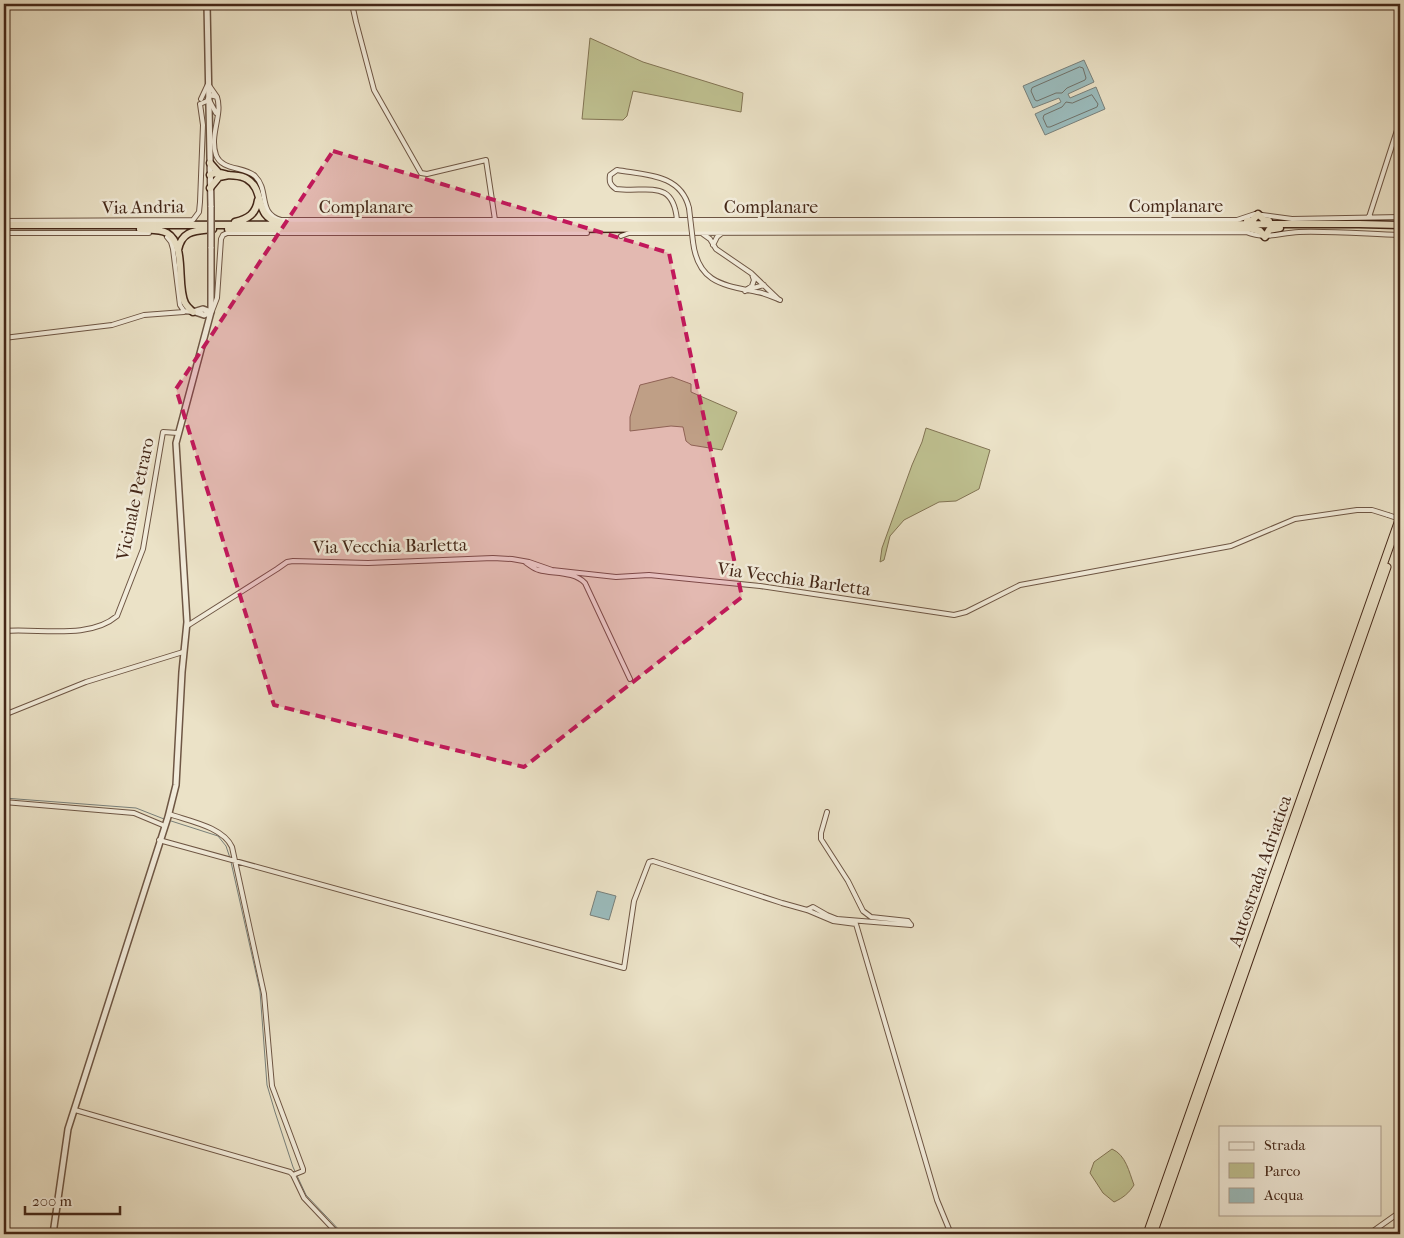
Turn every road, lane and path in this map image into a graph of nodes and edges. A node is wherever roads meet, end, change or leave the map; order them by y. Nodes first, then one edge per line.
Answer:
1 (208, 4) edge
2 (352, 4) edge
3 (208, 84) junction
4 (217, 97) junction
5 (208, 98) junction
6 (201, 99) junction
7 (200, 104) junction
8 (214, 108) junction
9 (208, 110) junction
10 (217, 116) junction
11 (1400, 121) edge
12 (210, 163) junction
13 (210, 175) junction
14 (219, 175) junction
15 (210, 188) junction
16 (259, 197) junction
17 (1258, 214) junction
18 (1369, 217) junction
19 (1400, 217) edge
20 (495, 220) junction
21 (677, 220) junction
22 (4, 221) edge
23 (1238, 224) junction
24 (4, 225) edge
25 (224, 225) junction
26 (306, 225) junction
27 (1400, 225) edge
28 (1281, 226) junction
29 (1248, 228) junction
30 (4, 229) edge
31 (140, 229) junction
32 (213, 229) junction
33 (698, 232) junction
34 (712, 232) junction
35 (724, 232) junction
36 (4, 233) edge
37 (587, 233) dead end
38 (1400, 235) edge
39 (621, 236) dead end
40 (1265, 237) junction
41 (713, 245) junction
42 (178, 252) junction
43 (751, 273) junction
44 (764, 285) junction
45 (746, 291) junction
46 (759, 292) junction
47 (212, 302) junction
48 (191, 312) junction
49 (204, 312) junction
50 (211, 312) junction
51 (209, 323) junction
52 (4, 338) edge
53 (178, 433) junction
54 (1400, 518) edge
55 (1400, 530) edge
56 (523, 560) junction
57 (187, 626) junction
58 (4, 631) edge
59 (183, 652) junction
60 (630, 679) dead end
61 (4, 715) edge
62 (4, 802) edge
63 (826, 812) dead end
64 (167, 820) junction
65 (159, 840) junction
66 (234, 861) junction
67 (807, 910) junction
68 (75, 1110) junction
69 (295, 1174) junction
70 (1400, 1212) edge
71 (53, 1234) edge
72 (338, 1234) edge
73 (951, 1234) edge
74 (1147, 1234) edge
75 (1153, 1234) edge
76 (1369, 1234) edge

1 - 3 street
2 - 20 street
3 - 4 street
3 - 5 street
3 - 6 street
4 - 5 street
4 - 10 street, Complanare
5 - 6 street
5 - 7 street
5 - 8 street, Complanare
5 - 9 street
6 - 7 street
7 - 22 street, Via Andria
8 - 9 street
8 - 10 street, Complanare
9 - 12 street
10 - 20 street, Complanare
11 - 18 street
12 - 13 street
12 - 14 highway
13 - 14 highway
13 - 15 street
14 - 15 highway
14 - 16 highway
15 - 47 street, bridge
16 - 25 highway
16 - 26 highway
17 - 18 street, Complanare
17 - 21 street, Complanare
17 - 23 highway
17 - 28 highway
18 - 19 street, Complanare
20 - 21 street, Complanare
21 - 45 street, bridge
23 - 26 highway
23 - 28 highway
24 - 25 highway
25 - 26 highway
27 - 28 highway
28 - 29 highway
28 - 40 highway
29 - 32 highway
29 - 40 highway
30 - 31 highway
31 - 32 highway
31 - 42 highway
32 - 42 highway
33 - 34 street, Complanare
33 - 39 street, Complanare
33 - 41 street
34 - 35 street, Complanare
34 - 41 street
35 - 40 street, Complanare
35 - 41 street
36 - 48 street, Via Andria
37 - 50 street, Complanare
38 - 40 street, Complanare
41 - 43 street
42 - 48 highway
43 - 44 street
43 - 45 street
44 - 45 street
44 - 46 street
44 - 46 street
45 - 46 street
47 - 49 street
47 - 50 street
48 - 49 street
48 - 52 street
49 - 50 street
49 - 51 street
50 - 51 street
51 - 53 street
53 - 57 street
53 - 58 street, Vicinale Petraro
54 - 56 street, Via Vecchia Barletta, bridge
54 - 74 highway, Autostrada Adriatica
55 - 75 highway, Autostrada Adriatica
56 - 57 street, Via Vecchia Barletta
56 - 60 street
57 - 59 street
59 - 61 street
59 - 64 street
62 - 64 street
63 - 67 street
64 - 65 street
64 - 66 street
65 - 66 street
65 - 68 street
66 - 67 street
66 - 69 street
67 - 73 street
68 - 69 street
68 - 71 street
69 - 72 street
70 - 76 street

